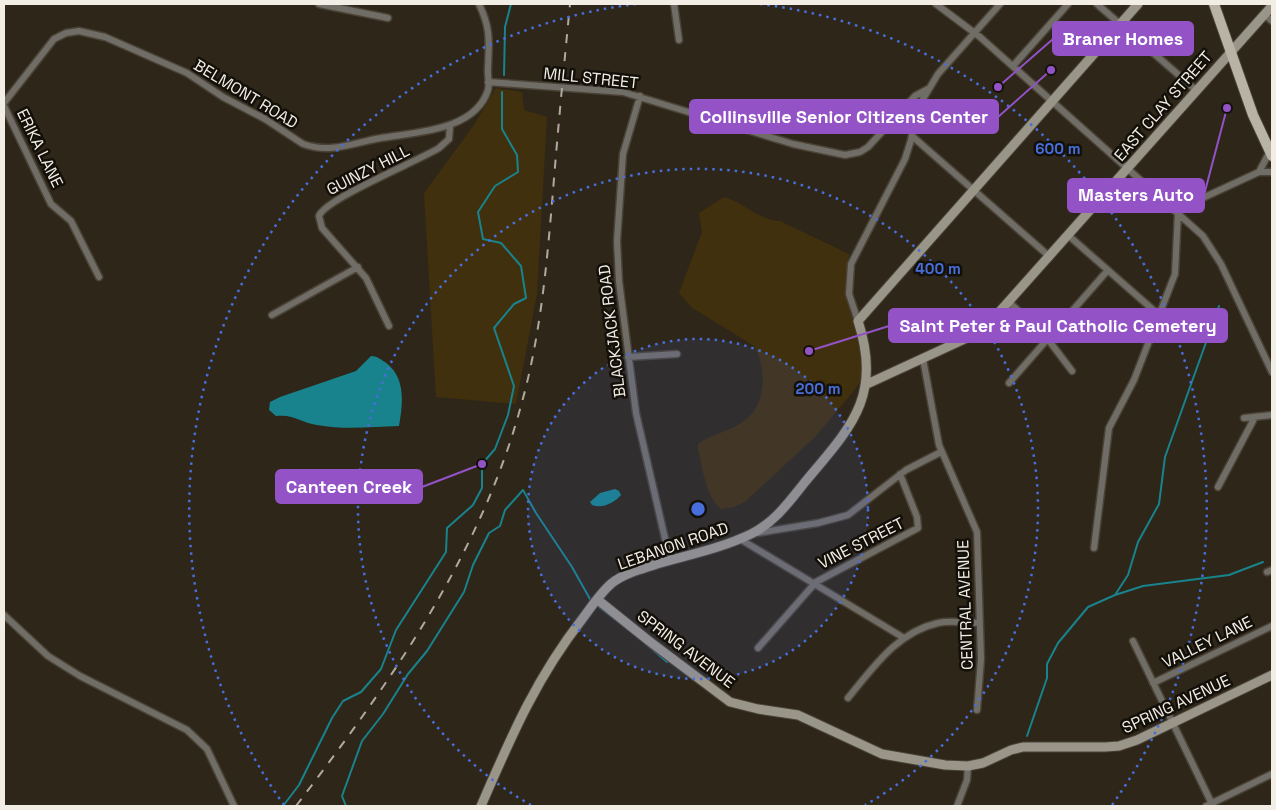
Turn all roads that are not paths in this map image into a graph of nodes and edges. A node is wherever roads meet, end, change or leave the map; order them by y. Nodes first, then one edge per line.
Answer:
1 (320, 4) edge
2 (479, 4) edge
3 (674, 4) edge
4 (936, 4) edge
5 (1000, 4) edge
6 (1068, 4) edge
7 (1097, 4) edge
8 (1138, 4) edge
9 (1214, 4) edge
10 (1272, 6) edge
11 (1264, 15) junction
12 (388, 18) dead end
13 (1272, 22) edge
14 (1120, 24) junction
15 (974, 32) junction
16 (679, 40) dead end
17 (1231, 52) junction
18 (1013, 66) junction
19 (488, 82) junction
20 (928, 89) junction
21 (1197, 91) junction
22 (640, 96) junction
23 (1051, 100) junction
24 (4, 104) edge
25 (450, 126) junction
26 (912, 136) junction
27 (1271, 153) edge
28 (1129, 168) junction
29 (1259, 172) junction
30 (1272, 172) edge
31 (973, 189) junction
32 (1178, 212) junction
33 (1069, 236) junction
34 (1050, 257) junction
35 (358, 267) junction
36 (1108, 270) junction
37 (99, 277) dead end
38 (1009, 302) junction
39 (272, 315) dead end
40 (1159, 315) junction
41 (858, 321) junction
42 (389, 326) dead end
43 (1047, 338) junction
44 (677, 354) dead end
45 (628, 357) junction
46 (923, 359) junction
47 (1072, 372) dead end
48 (1272, 372) edge
49 (1009, 383) dead end
50 (865, 385) junction
51 (1272, 415) edge
52 (1254, 417) junction
53 (1244, 418) dead end
54 (941, 452) junction
55 (900, 474) junction
56 (1218, 488) dead end
57 (752, 533) junction
58 (740, 539) junction
59 (1094, 548) dead end
60 (670, 560) junction
61 (815, 583) junction
62 (598, 600) junction
63 (4, 615) edge
64 (980, 623) junction
65 (1272, 626) edge
66 (904, 638) junction
67 (1133, 641) dead end
68 (758, 648) dead end
69 (1272, 675) edge
70 (1154, 683) junction
71 (848, 698) dead end
72 (978, 710) dead end
73 (1173, 723) junction
74 (968, 766) junction
75 (1272, 774) edge
76 (1209, 805) edge
77 (234, 806) edge
78 (481, 806) edge
79 (957, 806) edge

1 - 12 street
2 - 19 street
3 - 16 street
4 - 15 street
5 - 15 street
6 - 18 street
7 - 14 street
8 - 14 street
9 - 17 main road
10 - 11 street, EAST CLAY STREET
11 - 13 street
11 - 17 street, EAST CLAY STREET
14 - 21 street
14 - 23 street
15 - 18 street
15 - 20 street
17 - 21 street, EAST CLAY STREET
17 - 27 main road
18 - 23 street
19 - 22 street, MILL STREET
19 - 25 street, BELMONT ROAD
20 - 22 street, MILL STREET
20 - 26 street
21 - 28 street, EAST CLAY STREET
22 - 45 street, BLACKJACK ROAD
23 - 28 street
23 - 31 street
24 - 25 street, BELMONT ROAD
24 - 37 street, ERIKA LANE
25 - 35 street, GUINZY HILL
26 - 31 street
26 - 41 street
27 - 29 street
28 - 32 street
28 - 33 street, EAST CLAY STREET
29 - 30 street
29 - 32 street
31 - 34 street
31 - 41 street
32 - 40 street
32 - 48 street
33 - 34 street, EAST CLAY STREET
33 - 36 street
34 - 38 street, EAST CLAY STREET
35 - 39 street
35 - 42 street, GUINZY HILL
36 - 40 street
36 - 43 street
38 - 43 street
38 - 46 street, EAST CLAY STREET
40 - 59 street
41 - 50 street, LEBANON ROAD
43 - 47 street
43 - 49 street
44 - 45 street
45 - 60 street, BLACKJACK ROAD
46 - 50 street, EAST CLAY STREET
46 - 54 street, CENTRAL AVENUE
50 - 57 street, LEBANON ROAD
51 - 52 street
52 - 53 street
52 - 56 street
54 - 55 street
54 - 64 street, CENTRAL AVENUE
55 - 57 street
55 - 61 street, VINE STREET
57 - 58 street, LEBANON ROAD
58 - 60 street, LEBANON ROAD
58 - 61 street
60 - 62 street, LEBANON ROAD
61 - 66 street
61 - 68 street, VINE STREET
62 - 74 street, SPRING AVENUE
62 - 78 street, LEBANON ROAD
63 - 77 street
64 - 66 street
64 - 72 street, CENTRAL AVENUE
65 - 70 street, VALLEY LANE
66 - 71 street
67 - 70 street
69 - 73 street, SPRING AVENUE
70 - 73 street
73 - 74 street, SPRING AVENUE
73 - 76 street
74 - 79 street
75 - 76 street

